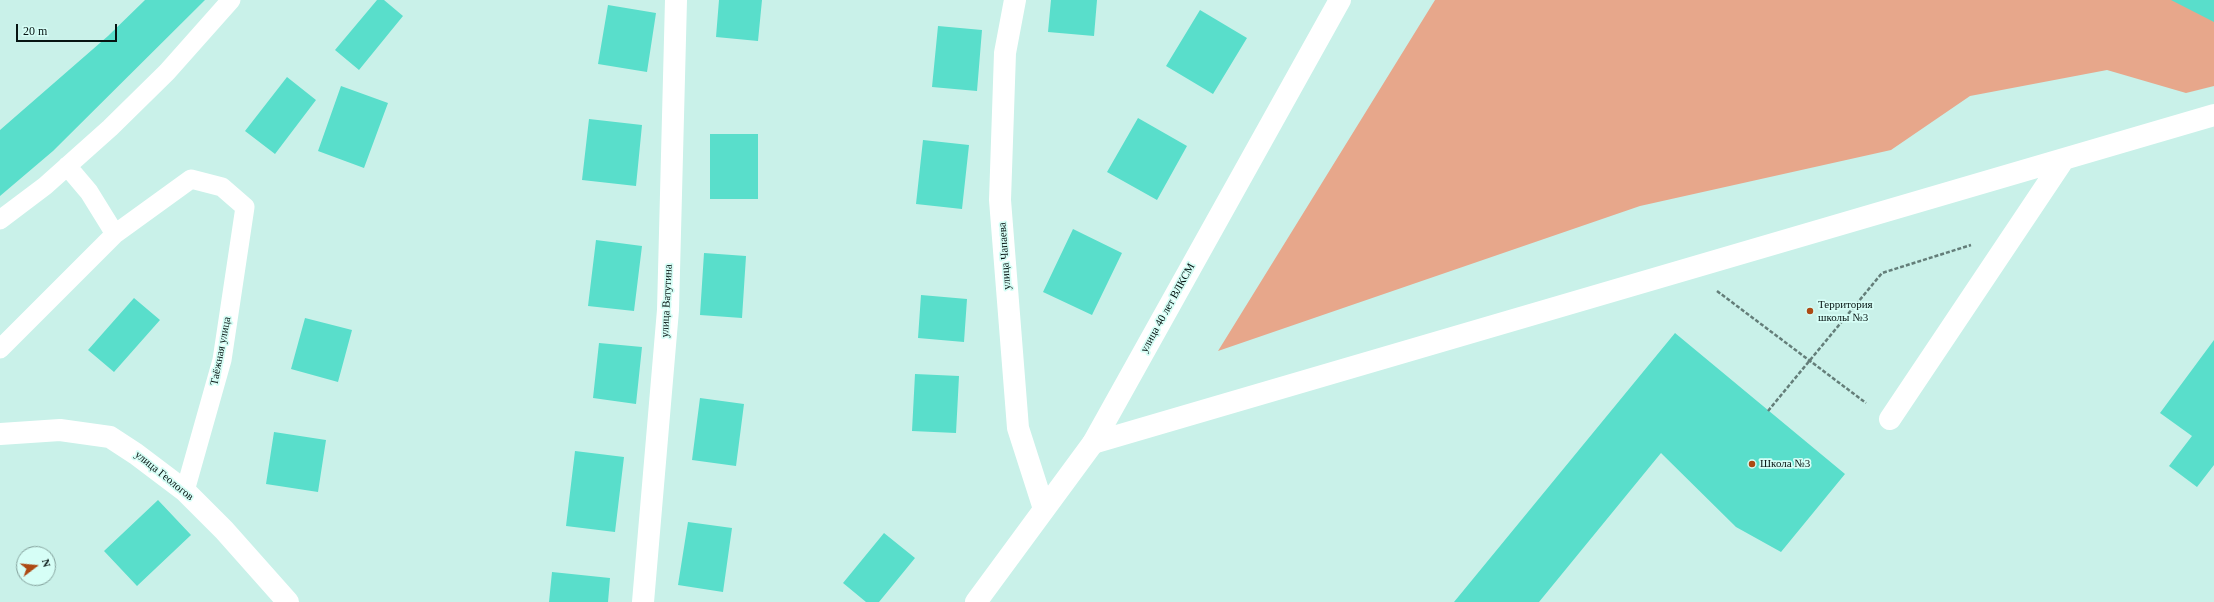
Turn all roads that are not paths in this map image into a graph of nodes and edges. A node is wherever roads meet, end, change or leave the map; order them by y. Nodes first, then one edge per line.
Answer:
1 (231, 0) edge
2 (676, 0) edge
3 (1015, 0) edge
4 (1340, 0) edge
5 (2214, 115) edge
6 (2064, 159) junction
7 (67, 166) junction
8 (0, 220) edge
9 (115, 234) junction
10 (0, 349) edge
11 (1890, 420) road end
12 (0, 434) edge
13 (1092, 443) junction
14 (185, 491) junction
15 (1044, 509) junction
16 (288, 602) edge
17 (643, 602) edge
18 (976, 602) edge

1 - 7 lane
2 - 17 street, улица Ватутина
3 - 15 street, улица Чапаева
4 - 13 street, улица 40 лет ВЛКСМ
5 - 6 street
6 - 11 street
6 - 13 street
7 - 8 lane
7 - 9 lane
9 - 10 lane
9 - 14 lane, Таёжная улица
12 - 14 street, улица Геологов
13 - 15 street, улица 40 лет ВЛКСМ
14 - 16 street, улица Геологов
15 - 18 street, улица 40 лет ВЛКСМ

